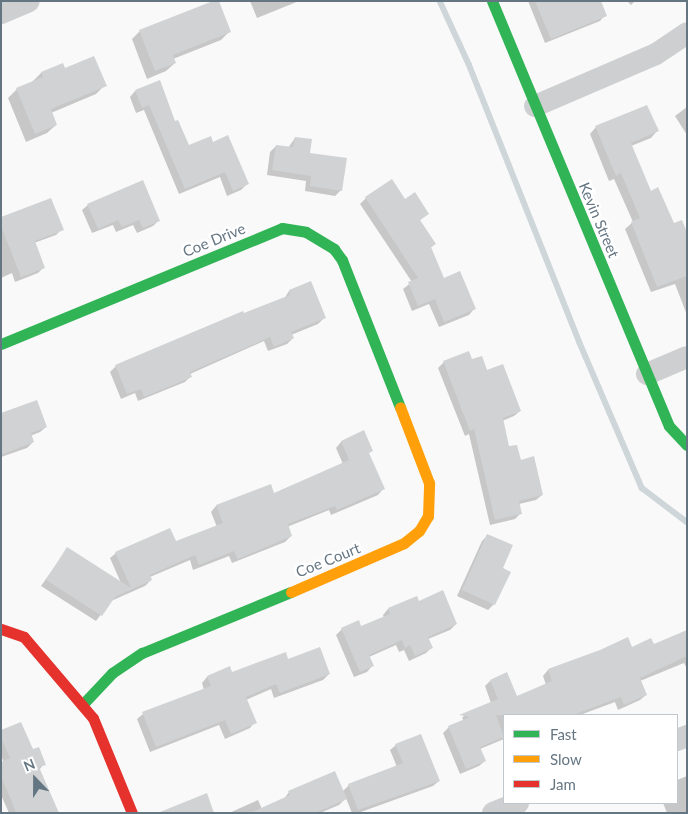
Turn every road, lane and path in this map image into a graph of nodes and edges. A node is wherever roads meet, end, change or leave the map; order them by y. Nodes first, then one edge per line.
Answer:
1 (29, 1) edge
2 (492, 1) edge
3 (1, 13) edge
4 (687, 33) edge
5 (535, 106) junction
6 (1, 344) edge
7 (379, 351) joint
8 (687, 357) edge
9 (647, 374) junction
10 (687, 446) edge
11 (1, 629) edge
12 (82, 705) junction
13 (516, 804) edge
14 (132, 813) edge
15 (493, 813) edge

1 - 3 street
2 - 5 street, Kevin Street
4 - 5 street
5 - 9 street, Kevin Street
6 - 7 street, Coe Drive
7 - 12 street, Coe Court
8 - 9 street
9 - 10 street, Kevin Street
11 - 12 street
12 - 14 street
13 - 15 street

